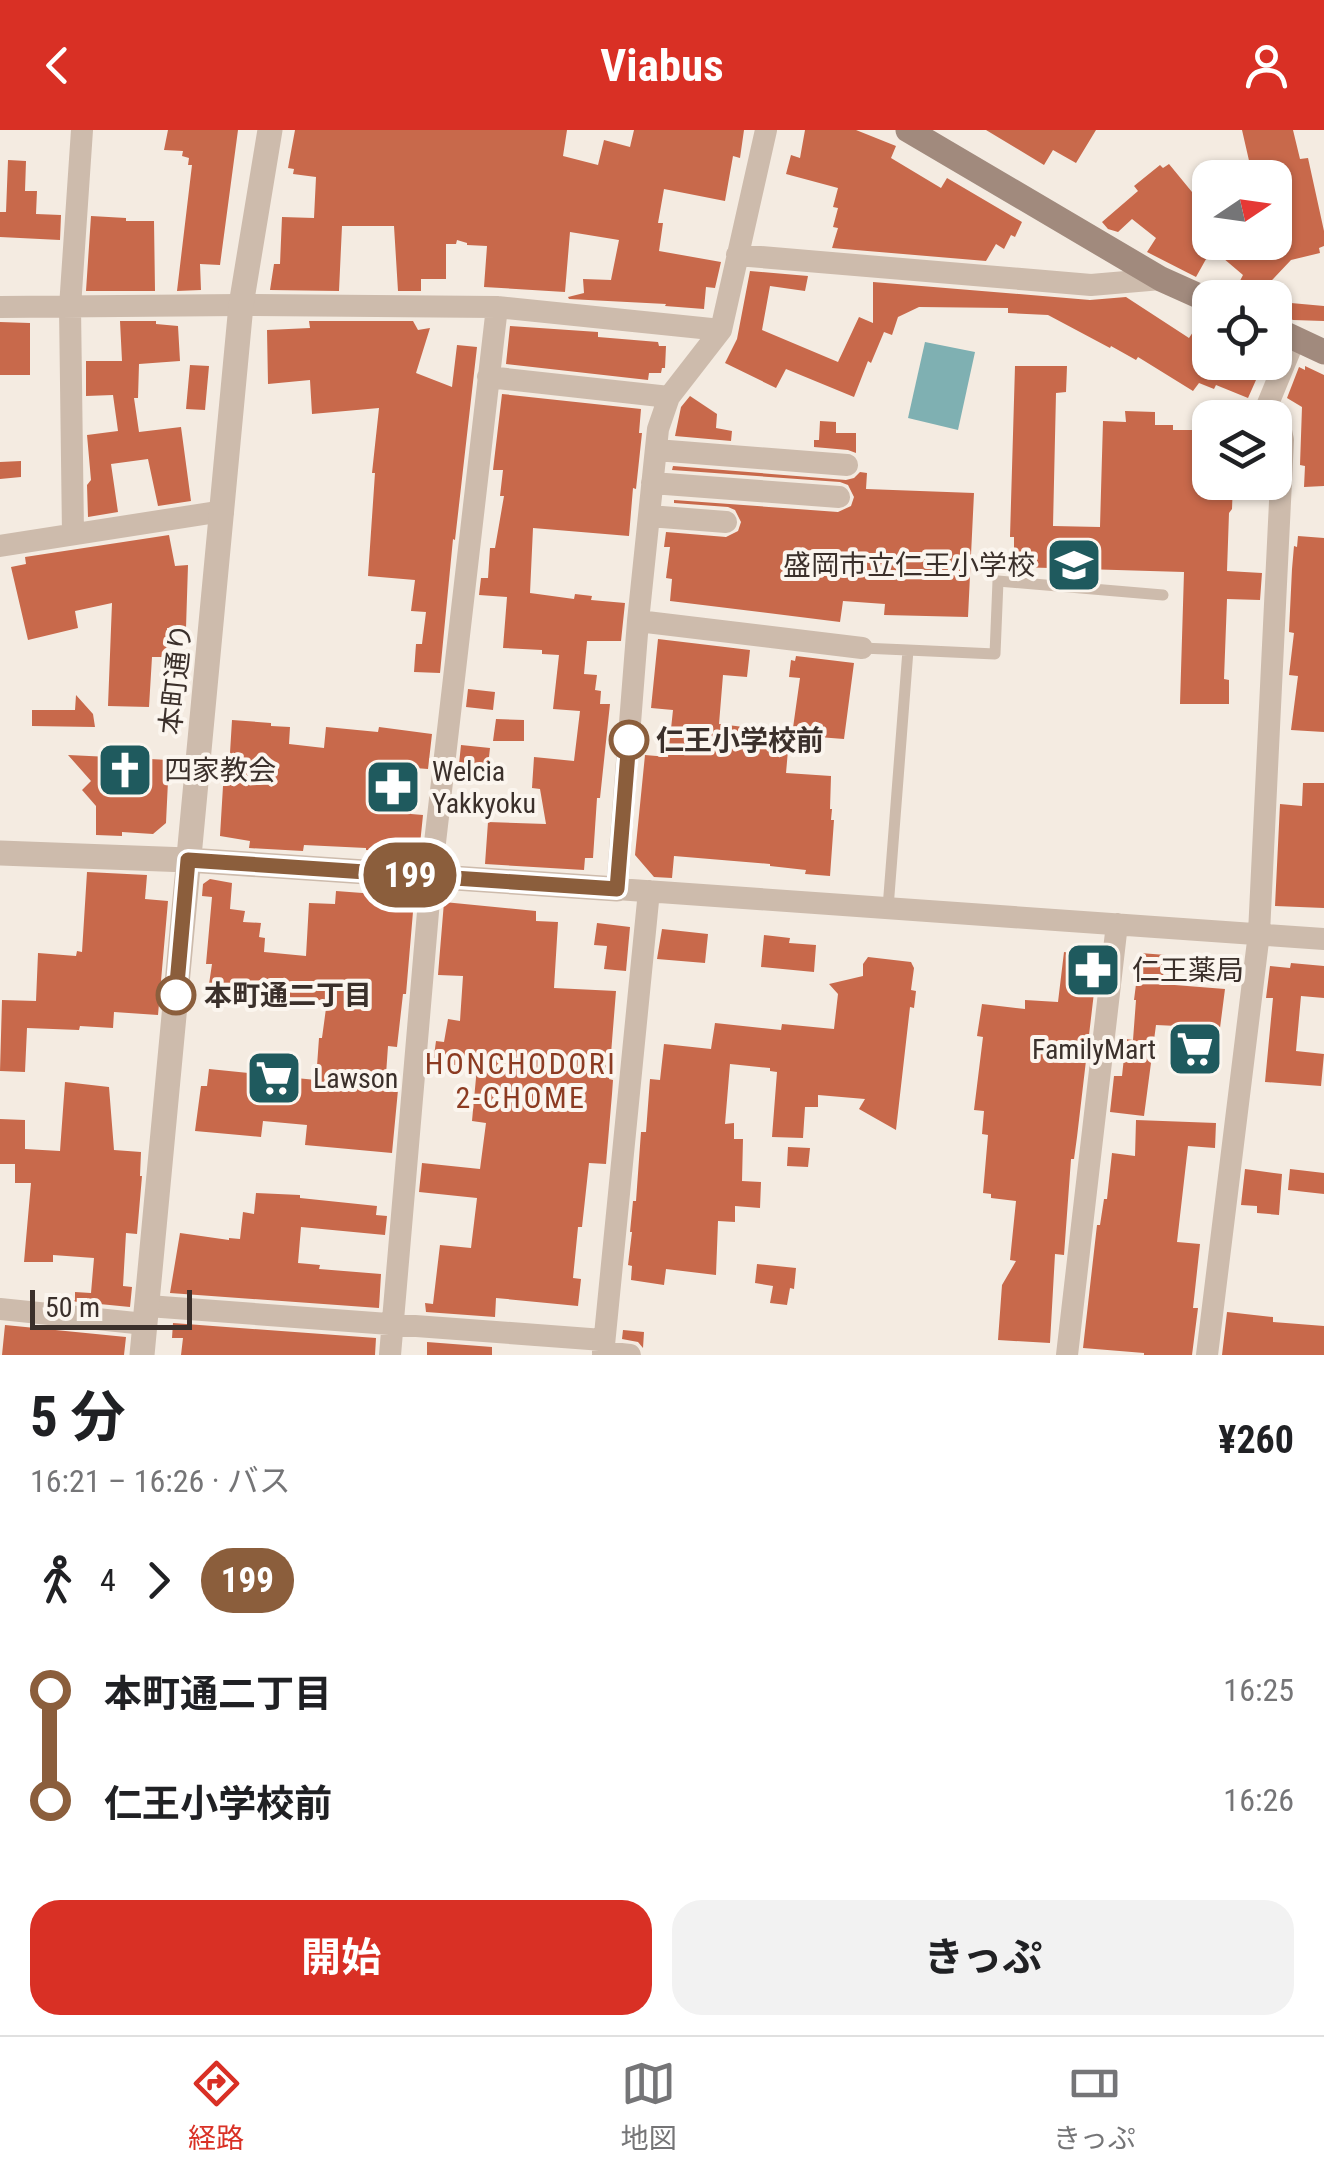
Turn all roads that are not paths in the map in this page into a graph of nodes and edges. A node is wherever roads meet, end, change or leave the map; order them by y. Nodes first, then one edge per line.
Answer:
1 (82, 130) edge
2 (270, 130) edge
3 (766, 130) edge
4 (908, 130) edge
5 (737, 255) junction
6 (1161, 279) junction
7 (1192, 293) edge
8 (242, 305) junction
9 (0, 307) edge
10 (70, 307) junction
11 (498, 307) junction
12 (722, 330) junction
13 (1292, 337) edge
14 (1324, 352) edge
15 (488, 378) junction
16 (1274, 380) edge
17 (669, 397) junction
18 (656, 450) junction
19 (847, 465) dead end
20 (652, 483) junction
21 (839, 497) dead end
22 (223, 511) junction
23 (649, 516) junction
24 (726, 522) dead end
25 (73, 534) junction
26 (0, 546) edge
27 (1163, 595) dead end
28 (638, 622) junction
29 (862, 648) joint
30 (908, 650) junction
31 (0, 853) edge
32 (188, 860) junction
33 (432, 877) junction
34 (617, 889) junction
35 (649, 891) junction
36 (888, 908) junction
37 (1117, 924) junction
38 (1258, 933) junction
39 (1324, 939) edge
40 (0, 1309) edge
41 (147, 1315) junction
42 (393, 1323) junction
43 (603, 1349) edge
44 (142, 1355) edge
45 (390, 1355) edge
46 (630, 1355) edge
47 (1067, 1355) edge
48 (1207, 1355) edge

1 - 10 street
2 - 8 street, 本町通り
3 - 5 street
4 - 6 main road
5 - 6 street
5 - 12 street
6 - 7 main road
8 - 10 street
8 - 11 street
8 - 22 street, 本町通り
9 - 10 street
10 - 25 street
11 - 12 street
11 - 15 street
12 - 17 street
13 - 14 main road
15 - 17 street
15 - 33 street
16 - 38 street
17 - 18 street
18 - 19 street
18 - 20 street
20 - 21 street
20 - 23 street
22 - 25 street
22 - 32 street, 本町通り
23 - 24 street
23 - 28 street
25 - 26 street
27 - 30 lane
28 - 29 street
28 - 34 street
29 - 30 lane
30 - 36 lane
31 - 32 street
32 - 33 street
32 - 41 street, 本町通り
33 - 34 street
33 - 42 street
34 - 35 street
35 - 36 street
35 - 43 street
36 - 37 street
37 - 38 street
37 - 47 street
38 - 39 street
38 - 48 street
40 - 41 street
41 - 42 street
41 - 44 street, 本町通り
42 - 43 street
42 - 45 street
43 - 46 street

